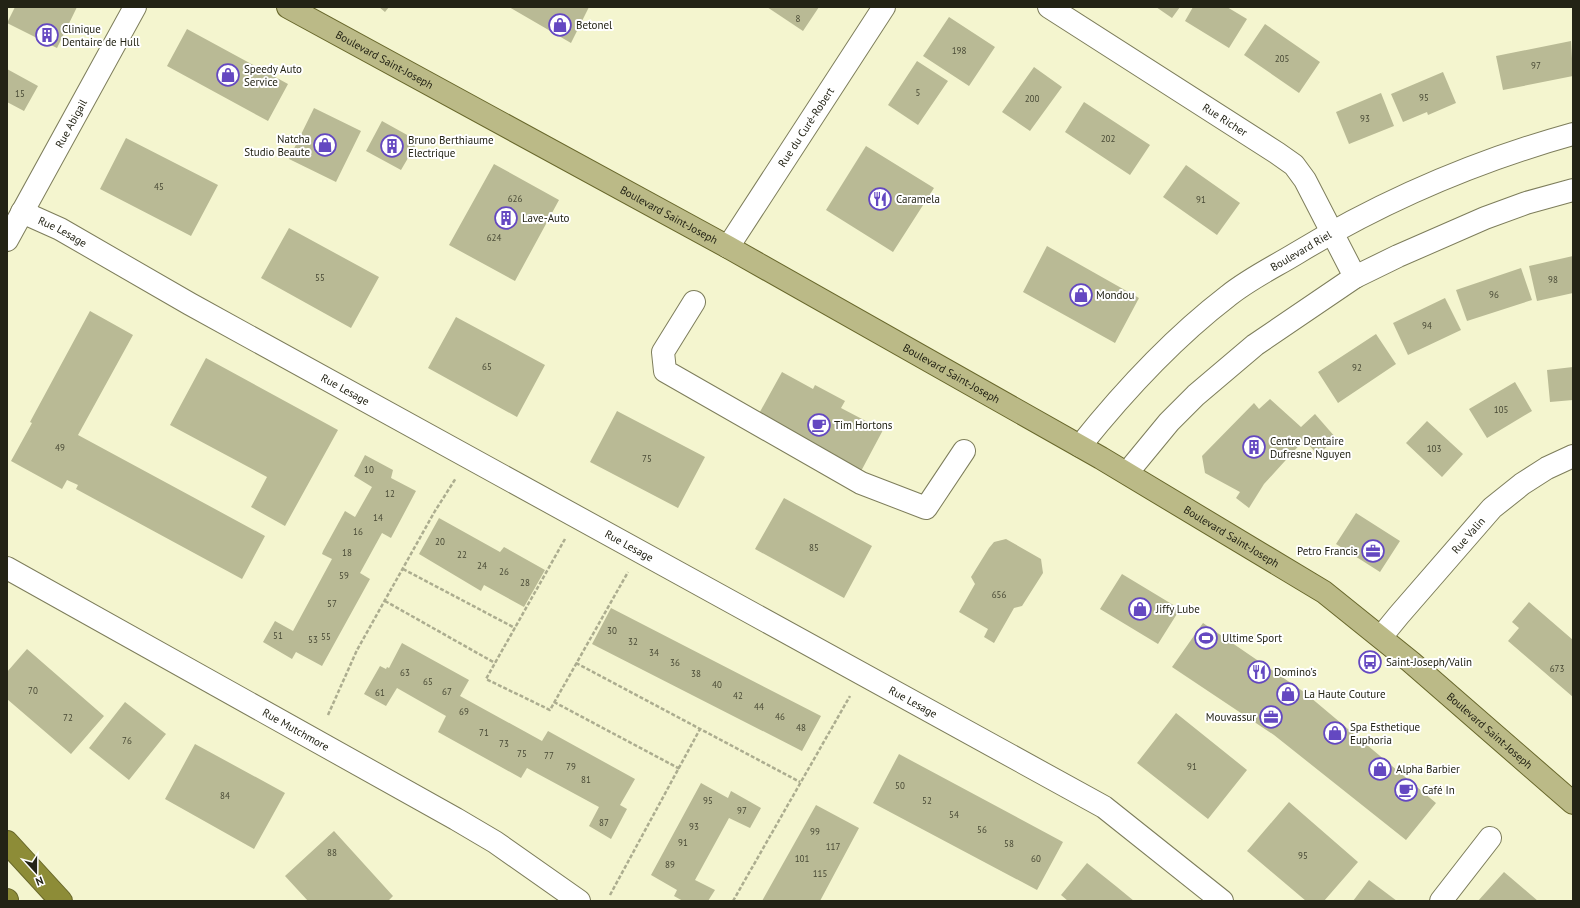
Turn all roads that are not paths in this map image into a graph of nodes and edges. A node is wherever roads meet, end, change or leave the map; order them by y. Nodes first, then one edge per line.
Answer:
1 (135, 7) edge
2 (288, 7) edge
3 (884, 7) edge
4 (1049, 7) edge
5 (1573, 134) edge
6 (1573, 190) edge
7 (22, 212) junction
8 (1332, 232) junction
9 (7, 240) edge
10 (728, 247) junction
11 (1355, 277) junction
12 (694, 302) dead end
13 (1080, 446) junction
14 (964, 451) dead end
15 (1573, 456) edge
16 (1127, 473) junction
17 (7, 568) edge
18 (1381, 637) junction
19 (1573, 803) edge
20 (1490, 838) dead end
21 (7, 842) edge
22 (61, 901) edge
23 (579, 901) edge
24 (1222, 901) edge
25 (1440, 901) edge

1 - 7 street, Rue Abigail
2 - 10 main road, Boulevard Saint-Joseph
3 - 10 street, Rue du Curé-Robert
4 - 8 street, Rue Richer
5 - 8 street, Boulevard Riel
6 - 11 street
7 - 9 street, Rue Abigail
7 - 24 street, Rue Lesage
8 - 11 street, Rue Richer
8 - 13 street, Boulevard Riel
10 - 13 main road, Boulevard Saint-Joseph
11 - 16 street
12 - 14 street
13 - 16 main road, Boulevard Saint-Joseph
15 - 18 street, Rue Valin
16 - 18 main road, Boulevard Saint-Joseph
17 - 23 street, Rue Mutchmore
18 - 19 main road, Boulevard Saint-Joseph
20 - 25 street
21 - 22 highway

